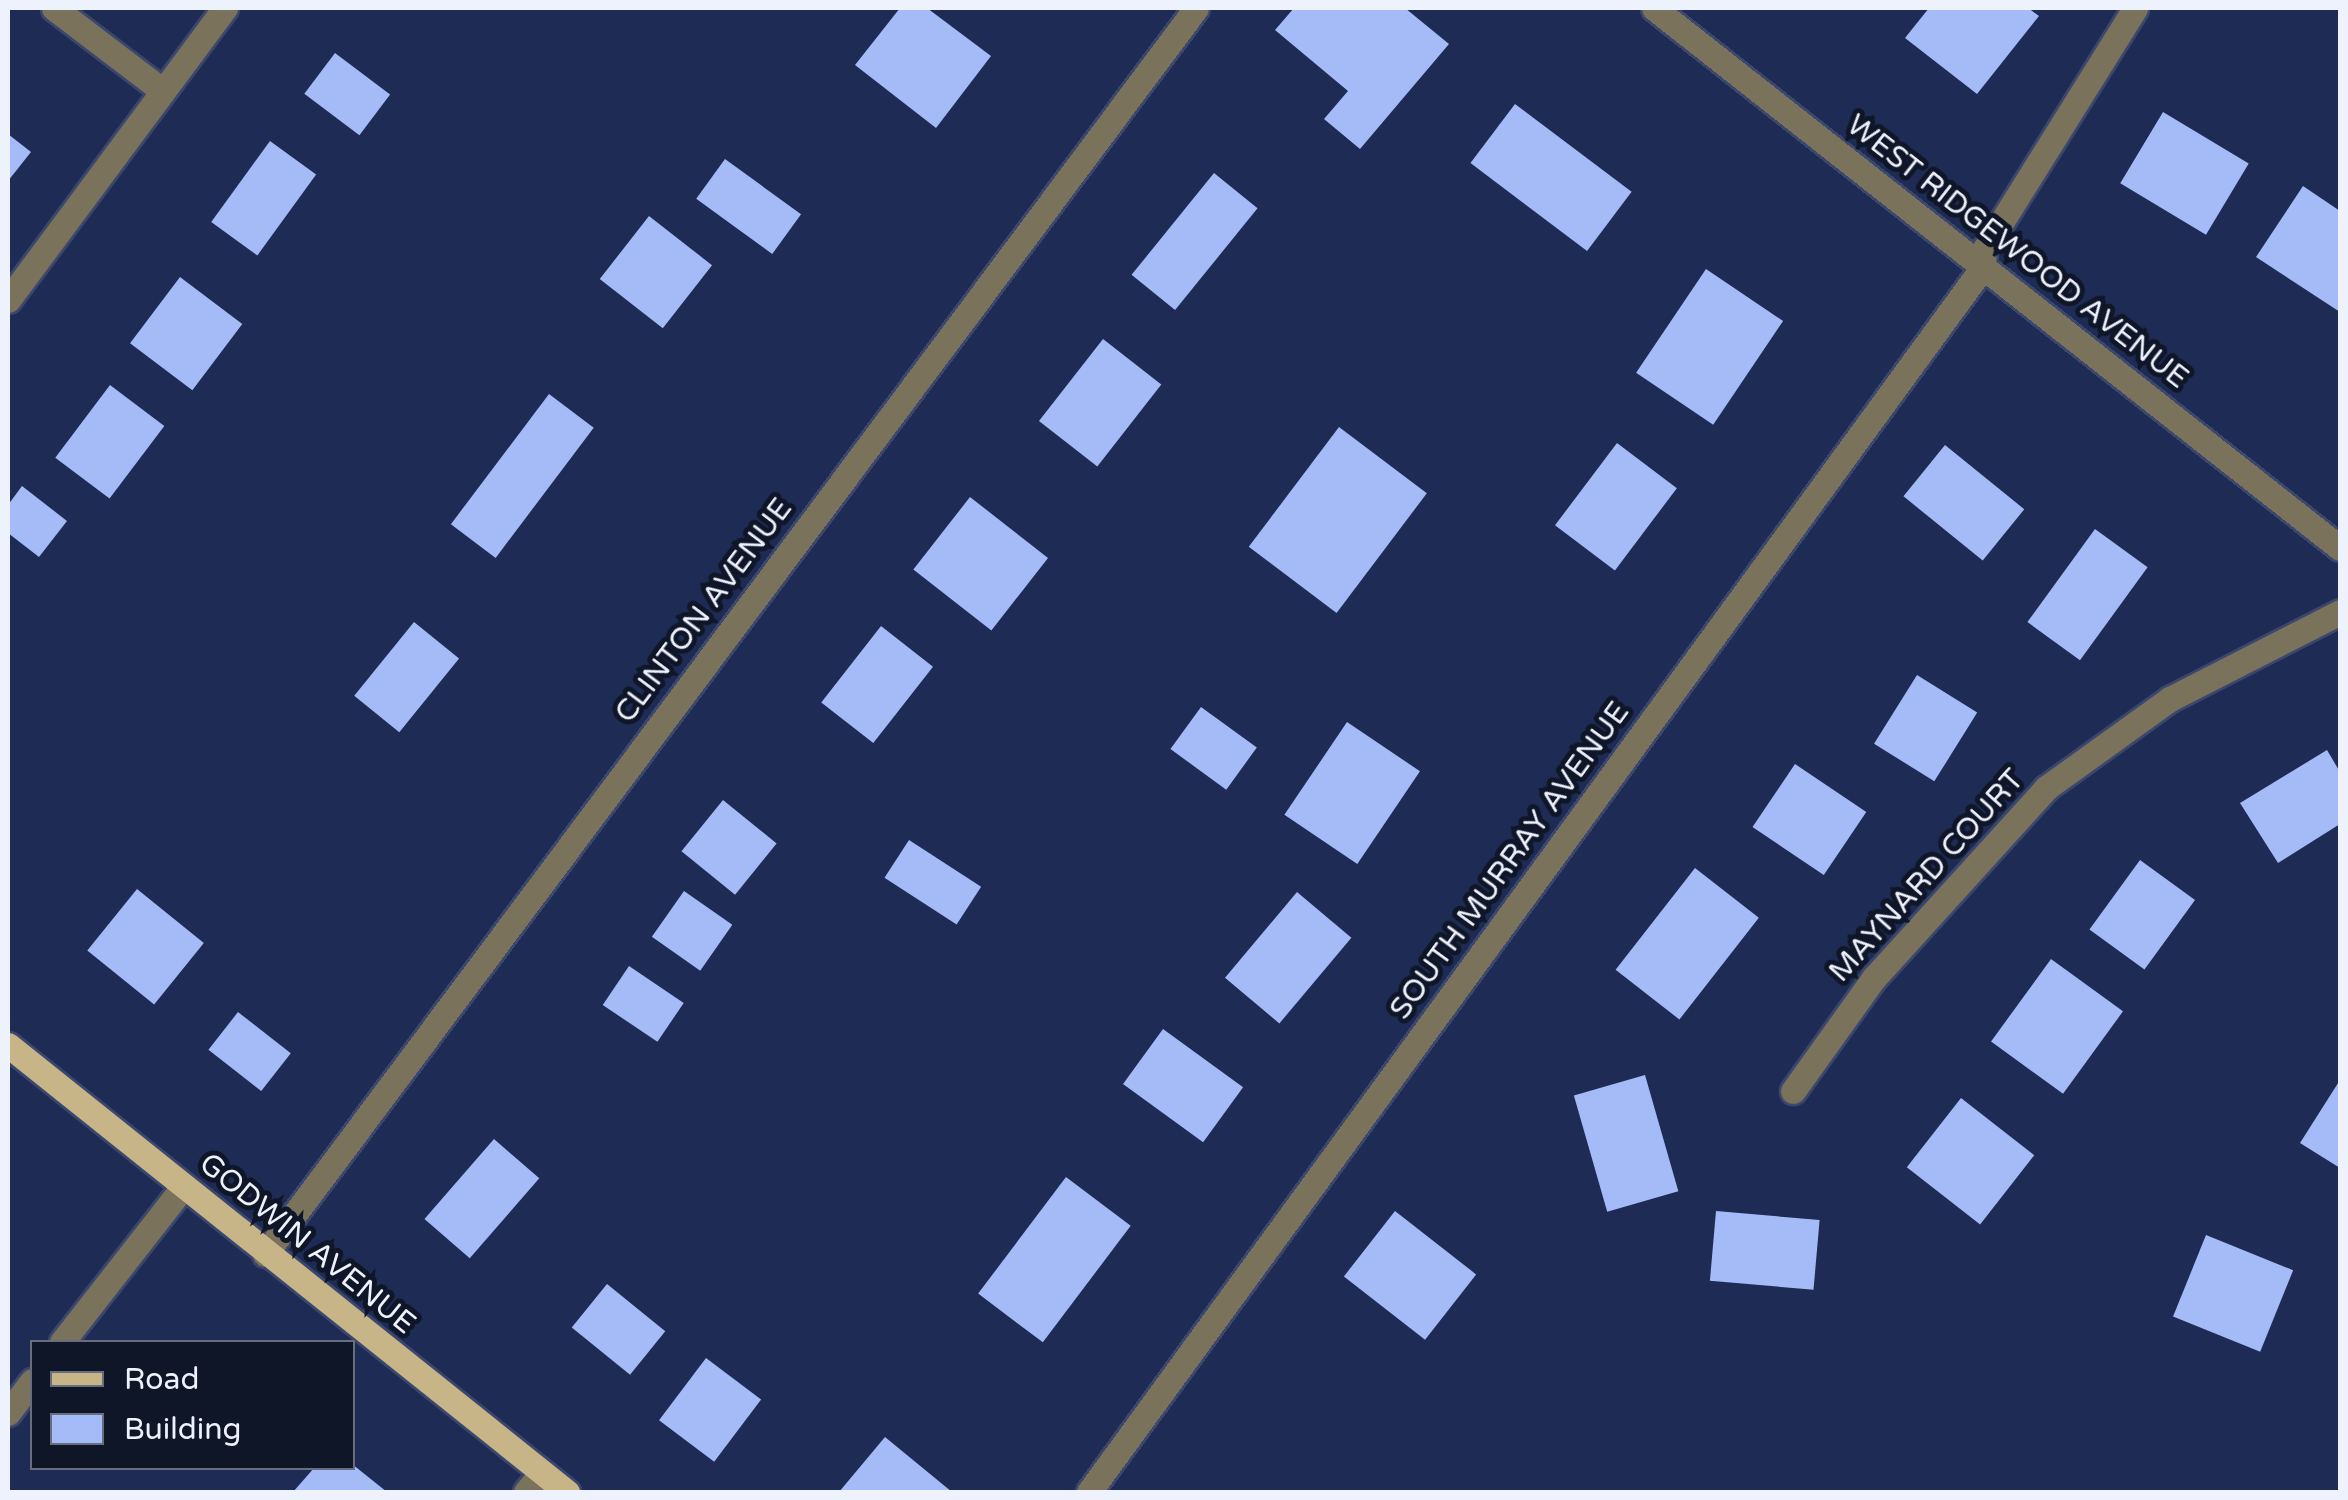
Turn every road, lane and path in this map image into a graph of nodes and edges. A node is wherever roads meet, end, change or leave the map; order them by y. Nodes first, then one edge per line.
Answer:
1 (54, 8) edge
2 (226, 8) edge
3 (1196, 8) edge
4 (1654, 8) edge
5 (2135, 8) edge
6 (163, 91) junction
7 (1983, 267) junction
8 (8, 300) edge
9 (2340, 548) edge
10 (2340, 612) edge
11 (8, 1044) edge
12 (1793, 1091) dead end
13 (183, 1187) junction
14 (265, 1254) junction
15 (64, 1340) edge
16 (30, 1384) edge
17 (8, 1413) edge
18 (534, 1483) edge
19 (566, 1492) edge
20 (1089, 1492) edge

1 - 6 street
2 - 6 street
3 - 14 street, CLINTON AVENUE
4 - 7 street, WEST RIDGEWOOD AVENUE
5 - 7 street, SOUTH MURRAY AVENUE
6 - 8 street
7 - 9 street, WEST RIDGEWOOD AVENUE
7 - 20 street, SOUTH MURRAY AVENUE
10 - 12 street, MAYNARD COURT
11 - 13 main road, GODWIN AVENUE
13 - 14 main road, GODWIN AVENUE
13 - 15 street
14 - 18 main road, GODWIN AVENUE
16 - 17 street
18 - 19 main road, GODWIN AVENUE

